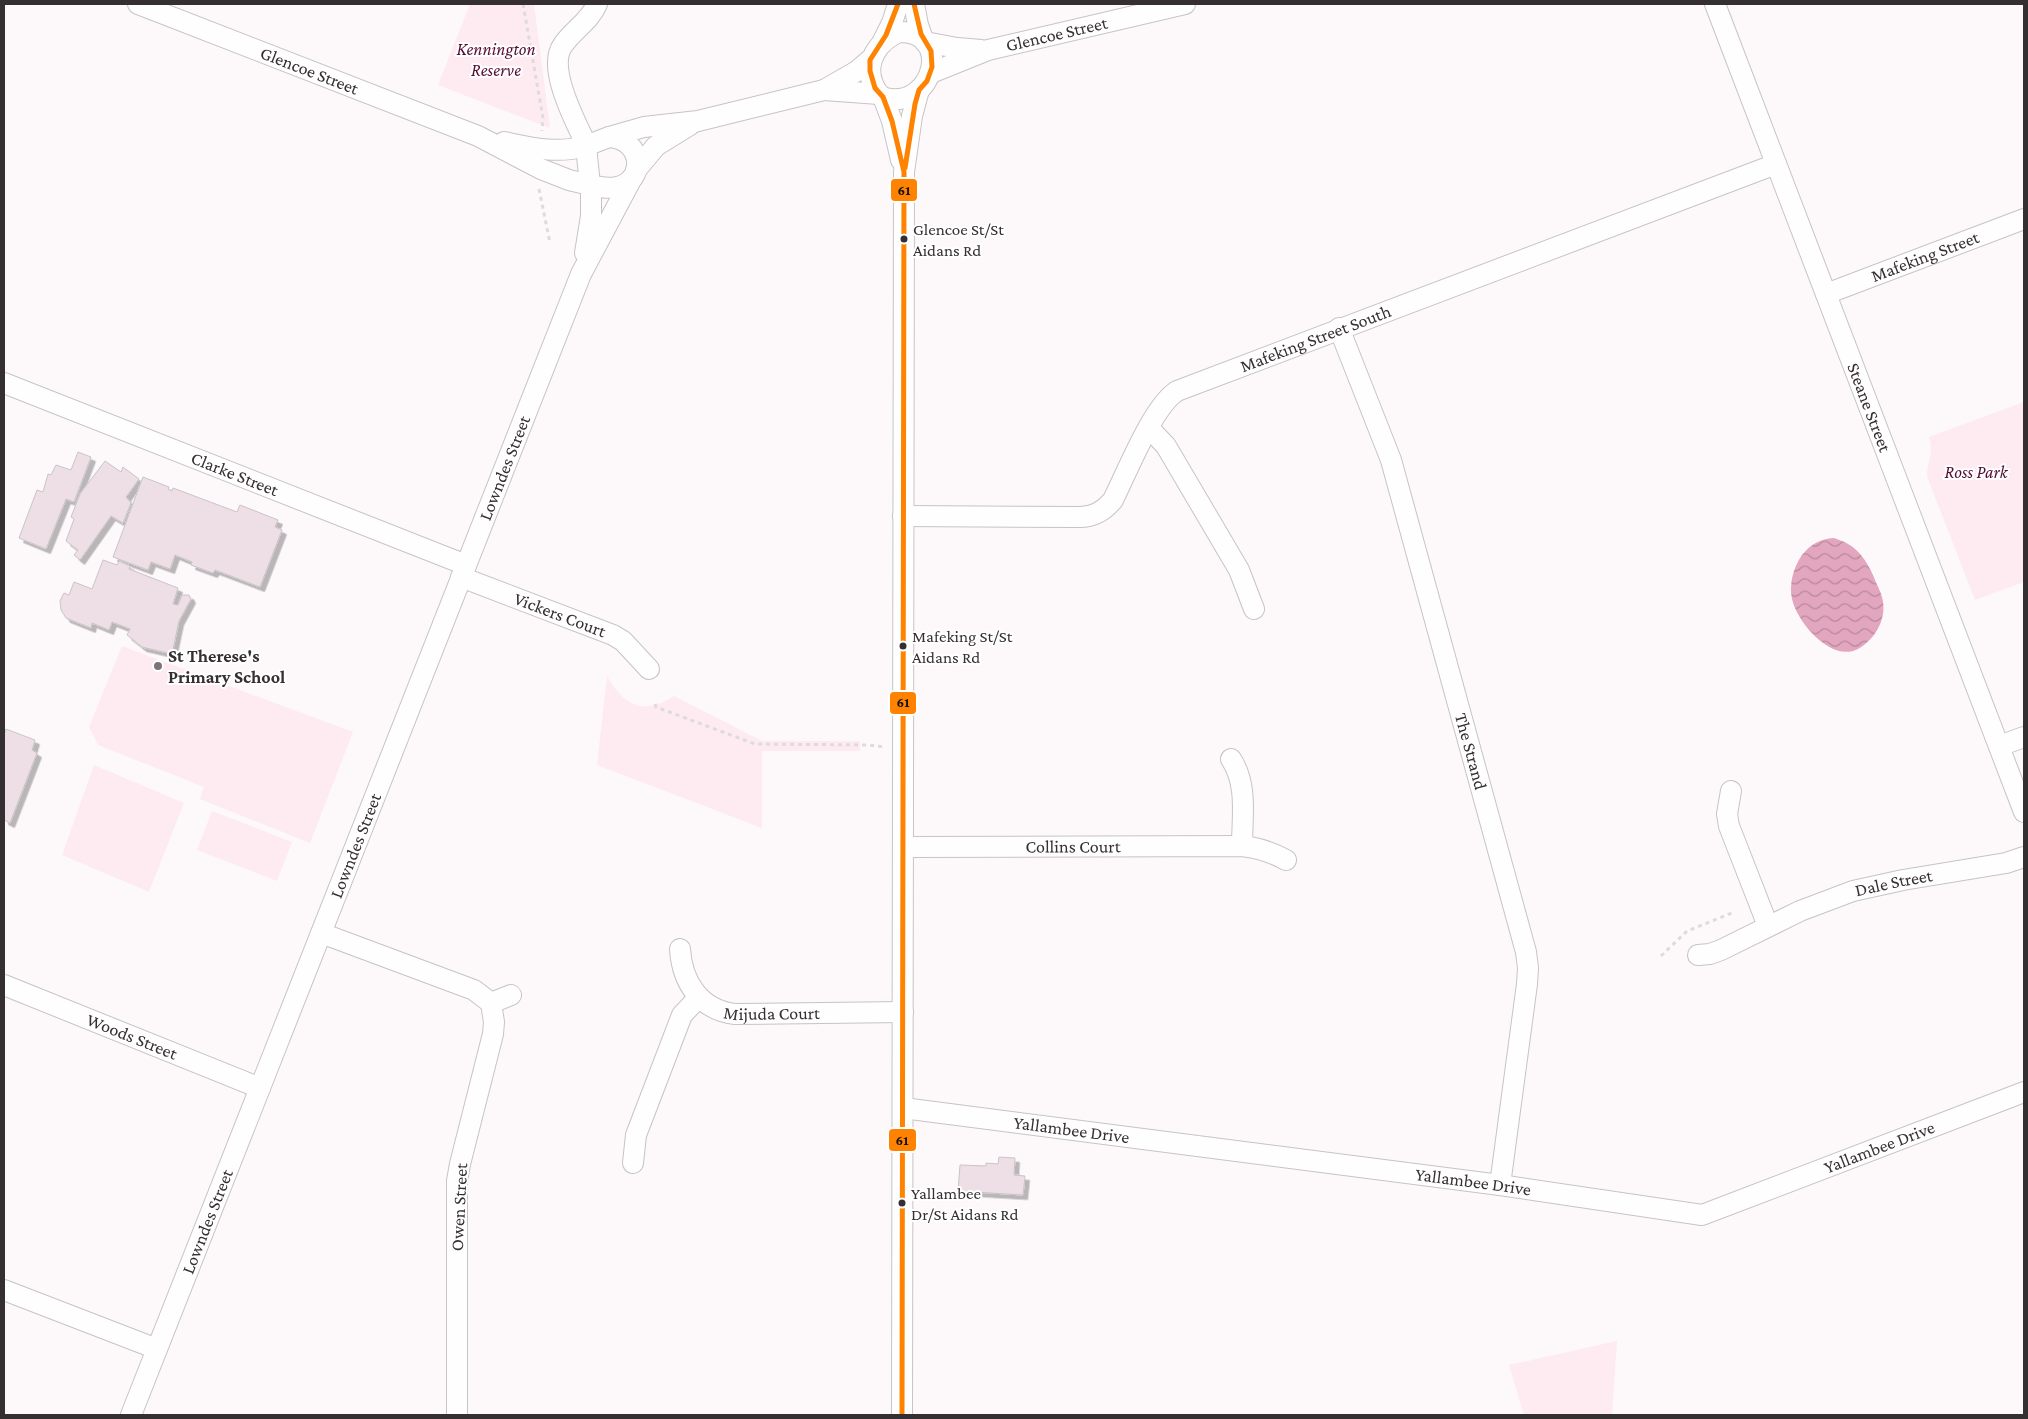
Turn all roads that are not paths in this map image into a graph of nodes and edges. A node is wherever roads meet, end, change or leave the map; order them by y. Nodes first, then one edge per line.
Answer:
1 (138, 4) edge
2 (597, 4) edge
3 (898, 4) edge
4 (914, 4) edge
5 (1185, 4) edge
6 (1716, 4) edge
7 (924, 41) junction
8 (882, 43) junction
9 (988, 50) junction
10 (870, 60) junction
11 (931, 73) junction
12 (824, 90) junction
13 (919, 90) junction
14 (881, 96) junction
15 (698, 120) junction
16 (480, 137) junction
17 (609, 137) junction
18 (587, 146) junction
19 (1776, 164) junction
20 (904, 172) junction
21 (634, 174) junction
22 (591, 185) junction
23 (2024, 219) edge
24 (581, 274) junction
25 (1826, 294) junction
26 (1339, 328) junction
27 (4, 383) edge
28 (1149, 428) junction
29 (903, 516) junction
30 (464, 571) junction
31 (1254, 609) dead end
32 (649, 669) dead end
33 (2024, 737) edge
34 (1999, 746) junction
35 (1231, 760) dead end
36 (1731, 791) dead end
37 (2024, 812) edge
38 (1242, 846) junction
39 (903, 847) junction
40 (2024, 857) edge
41 (1286, 860) dead end
42 (1768, 926) junction
43 (321, 933) junction
44 (680, 949) dead end
45 (1698, 955) dead end
46 (4, 985) edge
47 (511, 995) dead end
48 (698, 998) junction
49 (491, 1003) junction
50 (903, 1012) junction
51 (260, 1088) junction
52 (2024, 1092) edge
53 (903, 1108) junction
54 (633, 1163) dead end
55 (1500, 1185) junction
56 (4, 1290) edge
57 (157, 1349) junction
58 (131, 1415) edge
59 (457, 1415) edge
60 (902, 1415) edge

1 - 16 street, Glencoe Street
2 - 18 street
3 - 8 street
4 - 7 street
5 - 9 street, Glencoe Street
6 - 19 street, Steane Street
7 - 8 street
7 - 9 street, Glencoe Street
7 - 11 street
8 - 10 street
9 - 11 street, Glencoe Street
10 - 12 street
10 - 14 street
11 - 13 street
12 - 14 street
12 - 15 street
13 - 14 street
13 - 20 street
14 - 20 street
15 - 17 street
15 - 21 street
16 - 18 street, Glencoe Street
16 - 22 street, Glencoe Street
17 - 18 street
17 - 21 street
18 - 22 street
19 - 25 street, Steane Street
19 - 26 street, Mafeking Street South
20 - 29 street
21 - 22 street
21 - 24 street, Lowndes Street
22 - 24 street, Lowndes Street
23 - 25 street, Mafeking Street
24 - 30 street, Lowndes Street
25 - 34 street, Steane Street
26 - 28 street, Mafeking Street South
26 - 55 street, The Strand
27 - 30 street, Clarke Street
28 - 29 street, Mafeking Street South
28 - 31 street
29 - 39 street
30 - 32 street, Vickers Court
30 - 43 street, Lowndes Street
33 - 34 street
34 - 37 street, Steane Street
35 - 38 street
36 - 42 street
38 - 39 street, Collins Court
38 - 41 street, Collins Court
39 - 50 street
40 - 42 street, Dale Street
42 - 45 street, Dale Street
43 - 49 street
43 - 51 street, Lowndes Street
44 - 48 street
46 - 51 street, Woods Street
47 - 49 street
48 - 50 street, Mijuda Court
48 - 54 street
49 - 59 street, Owen Street
50 - 53 street
51 - 57 street, Lowndes Street
52 - 55 street, Yallambee Drive
53 - 55 street, Yallambee Drive
53 - 60 street
56 - 57 street
57 - 58 street, Lowndes Street

